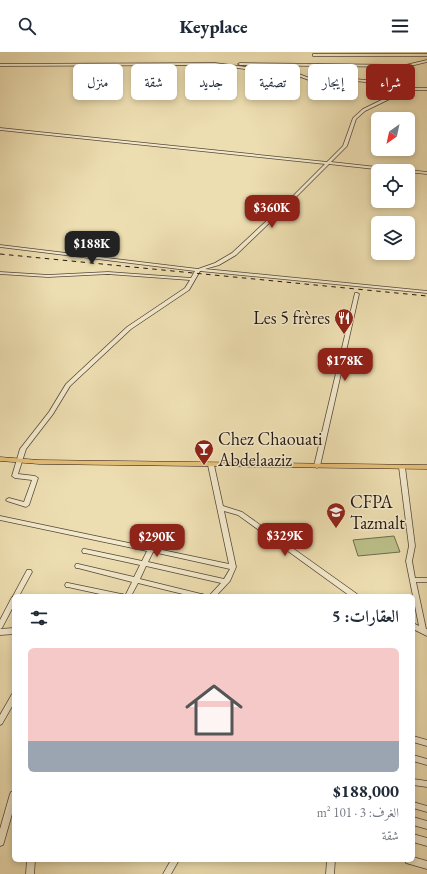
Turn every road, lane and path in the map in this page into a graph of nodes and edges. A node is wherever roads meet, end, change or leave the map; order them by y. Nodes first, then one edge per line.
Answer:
1 (314, 55) dead end
2 (427, 55) edge
3 (427, 61) edge
4 (185, 64) edge
5 (0, 65) edge
6 (237, 65) edge
7 (237, 67) edge
8 (366, 82) edge
9 (415, 89) edge
10 (427, 89) edge
11 (384, 100) edge
12 (0, 129) edge
13 (328, 163) junction
14 (371, 168) edge
15 (415, 172) edge
16 (427, 173) edge
17 (0, 246) edge
18 (198, 270) junction
19 (0, 273) edge
20 (192, 279) junction
21 (427, 292) edge
22 (357, 294) dead end
23 (1, 459) edge
24 (20, 460) junction
25 (211, 465) junction
26 (317, 466) junction
27 (402, 466) junction
28 (427, 467) edge
29 (9, 500) dead end
30 (221, 508) junction
31 (0, 518) edge
32 (151, 550) junction
33 (85, 551) dead end
34 (144, 565) junction
35 (78, 566) dead end
36 (233, 567) junction
37 (29, 572) dead end
38 (136, 580) junction
39 (414, 580) junction
40 (427, 580) edge
41 (225, 581) junction
42 (68, 585) dead end
43 (17, 594) edge
44 (111, 594) edge
45 (129, 594) edge
46 (193, 594) edge
47 (214, 594) edge
48 (352, 594) edge
49 (12, 603) edge
50 (0, 626) edge
51 (415, 627) edge
52 (12, 631) edge
53 (425, 631) edge
54 (0, 632) edge
55 (12, 701) edge
56 (0, 722) edge
57 (415, 740) edge
58 (427, 743) edge
59 (415, 759) edge
60 (427, 762) edge
61 (415, 782) edge
62 (427, 784) edge
63 (12, 801) edge
64 (415, 806) edge
65 (427, 809) edge
66 (415, 822) edge
67 (427, 826) edge
68 (415, 839) edge
69 (0, 842) edge
70 (427, 842) edge
71 (31, 862) edge
72 (174, 862) edge
73 (331, 862) edge
74 (415, 862) edge
75 (427, 865) edge
76 (30, 874) edge
77 (167, 874) edge
78 (330, 874) edge

1 - 2 street
3 - 6 street
4 - 5 street
7 - 8 street
9 - 10 street
11 - 13 street
12 - 13 street
13 - 14 street
13 - 18 street
15 - 16 street
17 - 18 street
18 - 20 street
18 - 21 street
19 - 20 street
20 - 24 street
22 - 26 street
23 - 24 main road
24 - 25 main road
24 - 29 street
25 - 26 main road
25 - 30 street
26 - 27 main road
27 - 28 main road
27 - 39 street
30 - 36 street
30 - 48 street
31 - 32 street
32 - 34 street
32 - 36 street
33 - 34 street
34 - 38 street
34 - 41 street
35 - 38 street
36 - 41 street
37 - 43 street
38 - 45 street
38 - 46 street
39 - 40 street
39 - 53 street
41 - 47 street
42 - 44 street
49 - 50 street
51 - 53 street
52 - 54 street
55 - 56 street
57 - 58 street
59 - 60 street
61 - 62 street
63 - 69 street
64 - 65 street
66 - 67 street
68 - 70 street
71 - 76 street
72 - 77 street
73 - 78 street
74 - 75 street

